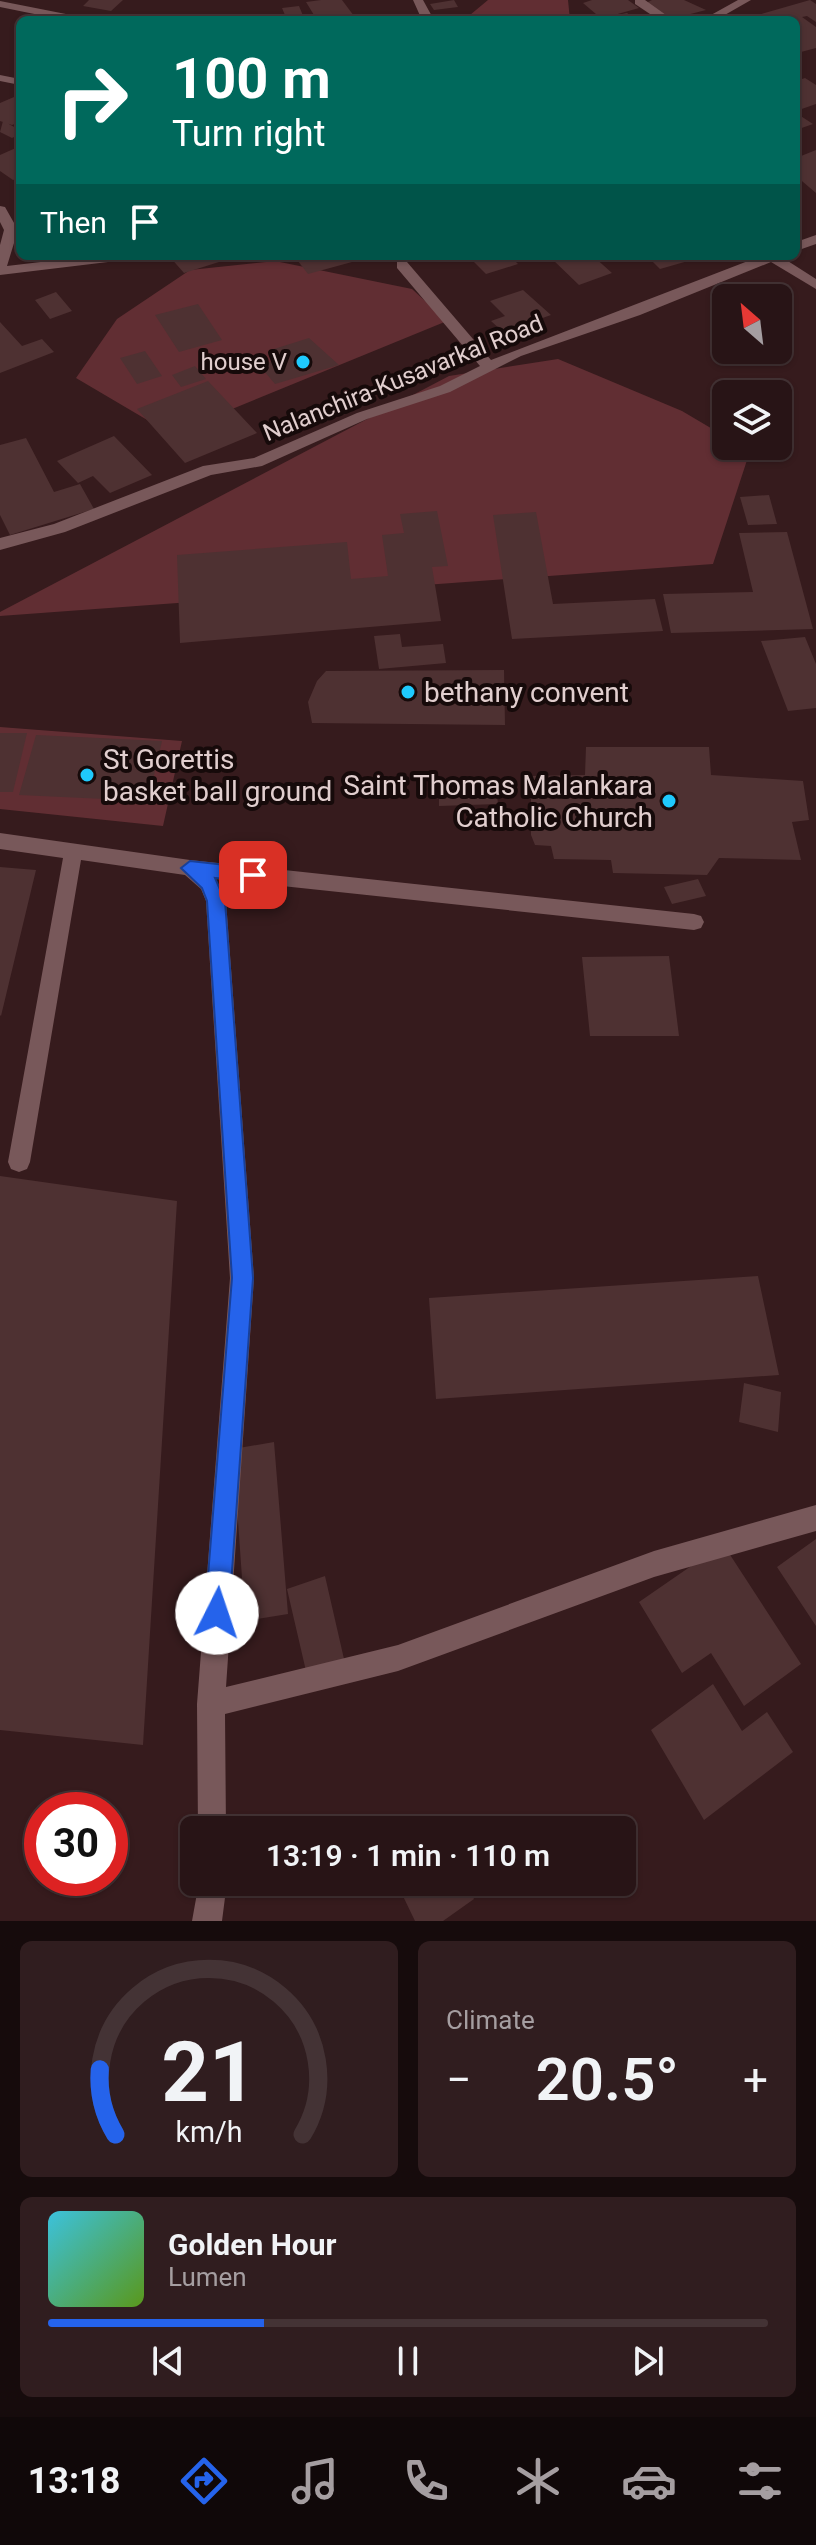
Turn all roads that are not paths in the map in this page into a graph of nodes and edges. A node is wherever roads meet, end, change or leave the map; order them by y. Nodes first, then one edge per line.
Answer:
1 (640, 0) edge
2 (746, 0) edge
3 (0, 4) edge
4 (61, 16) edge
5 (661, 16) edge
6 (716, 16) edge
7 (0, 210) edge
8 (87, 260) edge
9 (762, 260) edge
10 (778, 260) edge
11 (402, 265) dead end
12 (1, 268) edge
13 (816, 285) edge
14 (489, 367) junction
15 (0, 544) edge
16 (0, 841) edge
17 (73, 852) junction
18 (190, 868) junction
19 (694, 922) dead end
20 (19, 1162) dead end
21 (816, 1518) edge
22 (211, 1704) junction
23 (212, 1816) edge
24 (211, 1896) edge
25 (207, 1921) edge

1 - 5 street
2 - 6 street
3 - 4 street
7 - 12 street
8 - 12 street
9 - 14 street, Nalanchira-Kusavarkal Road
10 - 13 street
11 - 14 street
14 - 15 street, Nalanchira-Kusavarkal Road
16 - 17 street
17 - 18 street
17 - 20 street
18 - 19 street
18 - 22 street
21 - 22 street
22 - 23 street
24 - 25 street

